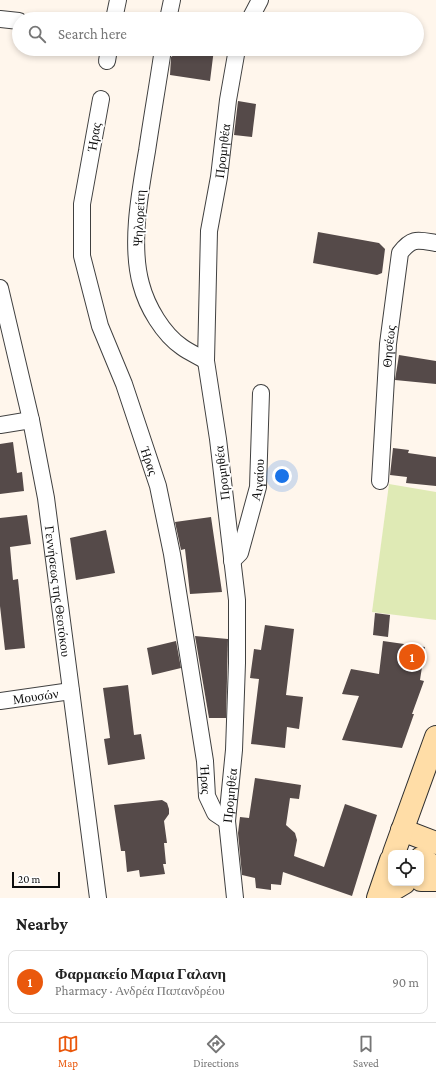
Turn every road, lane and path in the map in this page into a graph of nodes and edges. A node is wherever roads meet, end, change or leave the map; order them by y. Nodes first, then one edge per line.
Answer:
1 (118, 0) edge
2 (172, 0) edge
3 (260, 0) edge
4 (115, 12) edge
5 (169, 12) edge
6 (254, 12) edge
7 (0, 19) edge
8 (12, 20) edge
9 (162, 56) edge
10 (236, 56) edge
11 (101, 99) dead end
12 (436, 243) edge
13 (0, 288) edge
14 (206, 361) junction
15 (261, 393) dead end
16 (30, 420) junction
17 (0, 425) edge
18 (380, 481) dead end
19 (232, 561) junction
20 (71, 691) junction
21 (0, 701) edge
22 (433, 744) edge
23 (436, 784) edge
24 (227, 821) junction
25 (436, 843) edge
26 (399, 849) edge
27 (424, 860) edge
28 (436, 868) edge
29 (424, 880) edge
30 (436, 880) edge
31 (399, 886) edge
32 (436, 890) edge
33 (98, 898) edge
34 (235, 898) edge
35 (378, 898) edge
36 (396, 898) edge

1 - 4 street
2 - 5 street
3 - 6 street
7 - 8 street
9 - 14 street, Ψηλορείτη
10 - 14 street, Προμηθέα
11 - 24 street, Ήρας
12 - 18 street, Θησέως
13 - 16 street, Γεννήσεως της Θεοτόκου
14 - 19 street, Προμηθέα
15 - 19 street, Αιγαίου
16 - 17 street
16 - 20 street, Γεννήσεως της Θεοτόκου
19 - 24 street, Προμηθέα
20 - 21 street, Μουσών
20 - 33 street, Γεννήσεως της Θεοτόκου
22 - 23 main road
22 - 26 main road
24 - 34 street, Προμηθέα
25 - 26 main road
26 - 35 main road
27 - 28 main road
29 - 30 main road
31 - 35 main road
32 - 36 street

